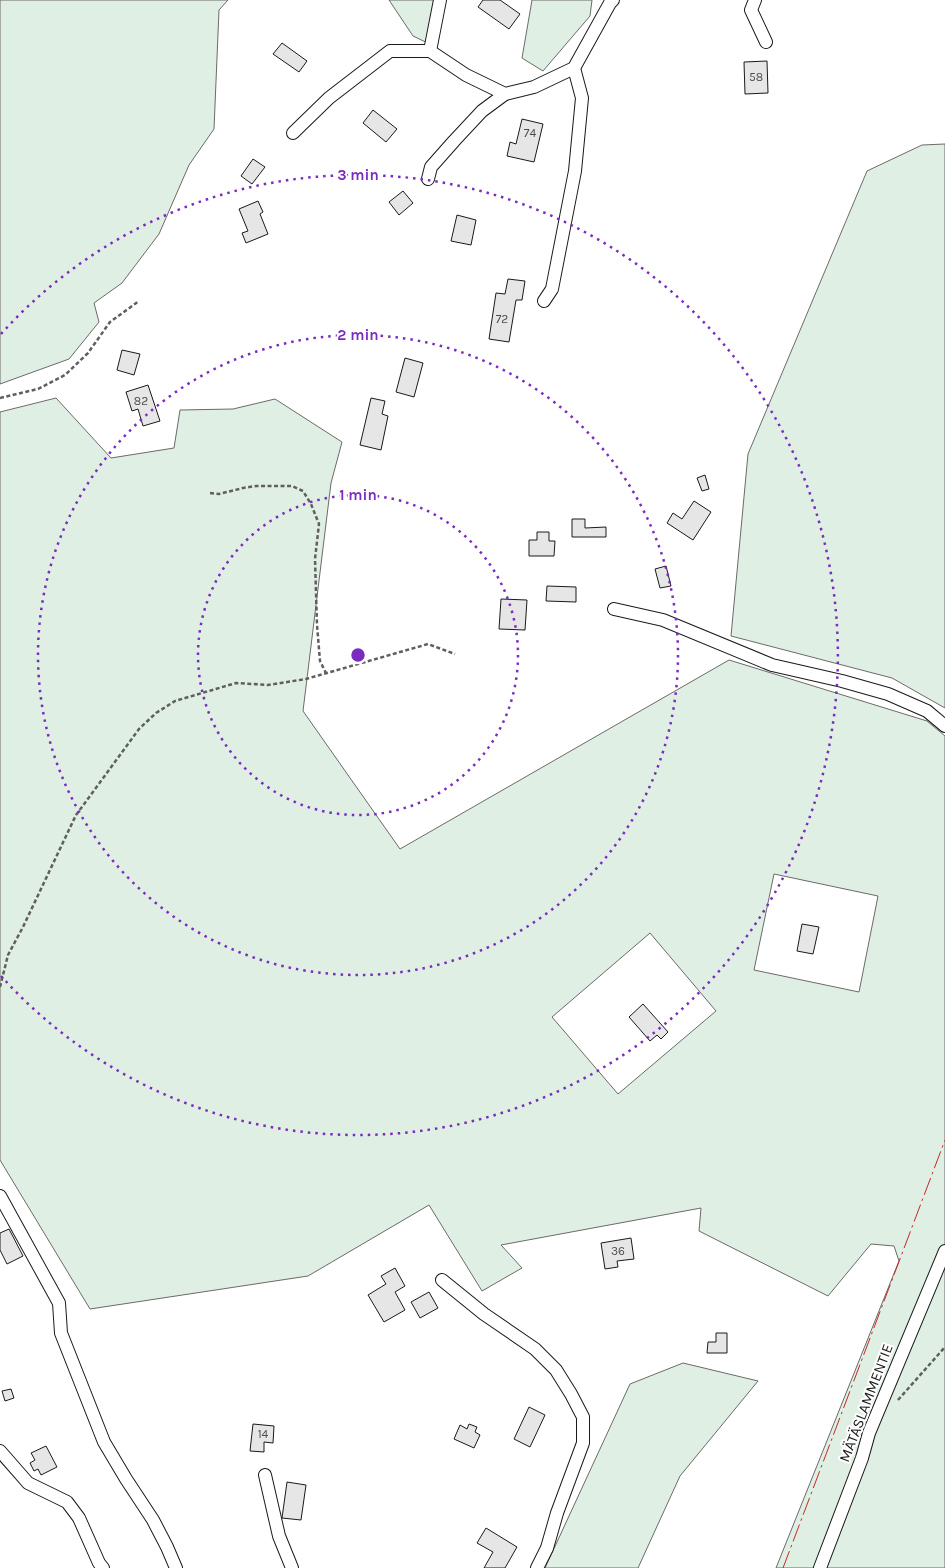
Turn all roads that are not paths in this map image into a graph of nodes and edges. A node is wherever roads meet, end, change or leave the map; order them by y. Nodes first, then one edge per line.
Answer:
1 (440, 0) edge
2 (613, 0) edge
3 (755, 0) edge
4 (766, 42) dead end
5 (430, 51) junction
6 (574, 68) junction
7 (505, 94) junction
8 (293, 133) dead end
9 (428, 179) dead end
10 (544, 301) dead end
11 (614, 609) dead end
12 (945, 726) edge
13 (0, 1196) edge
14 (945, 1251) edge
15 (442, 1280) dead end
16 (0, 1451) edge
17 (265, 1475) dead end
18 (103, 1568) edge
19 (176, 1568) edge
20 (292, 1568) edge
21 (537, 1568) edge
22 (820, 1568) edge

1 - 5 street
2 - 6 street
3 - 4 street
5 - 7 street
5 - 8 street
6 - 7 street
6 - 10 street
7 - 9 street
11 - 12 street
13 - 19 street
14 - 22 street, MÄTÄSLAMMENTIE
15 - 21 street
16 - 18 street
17 - 20 street

